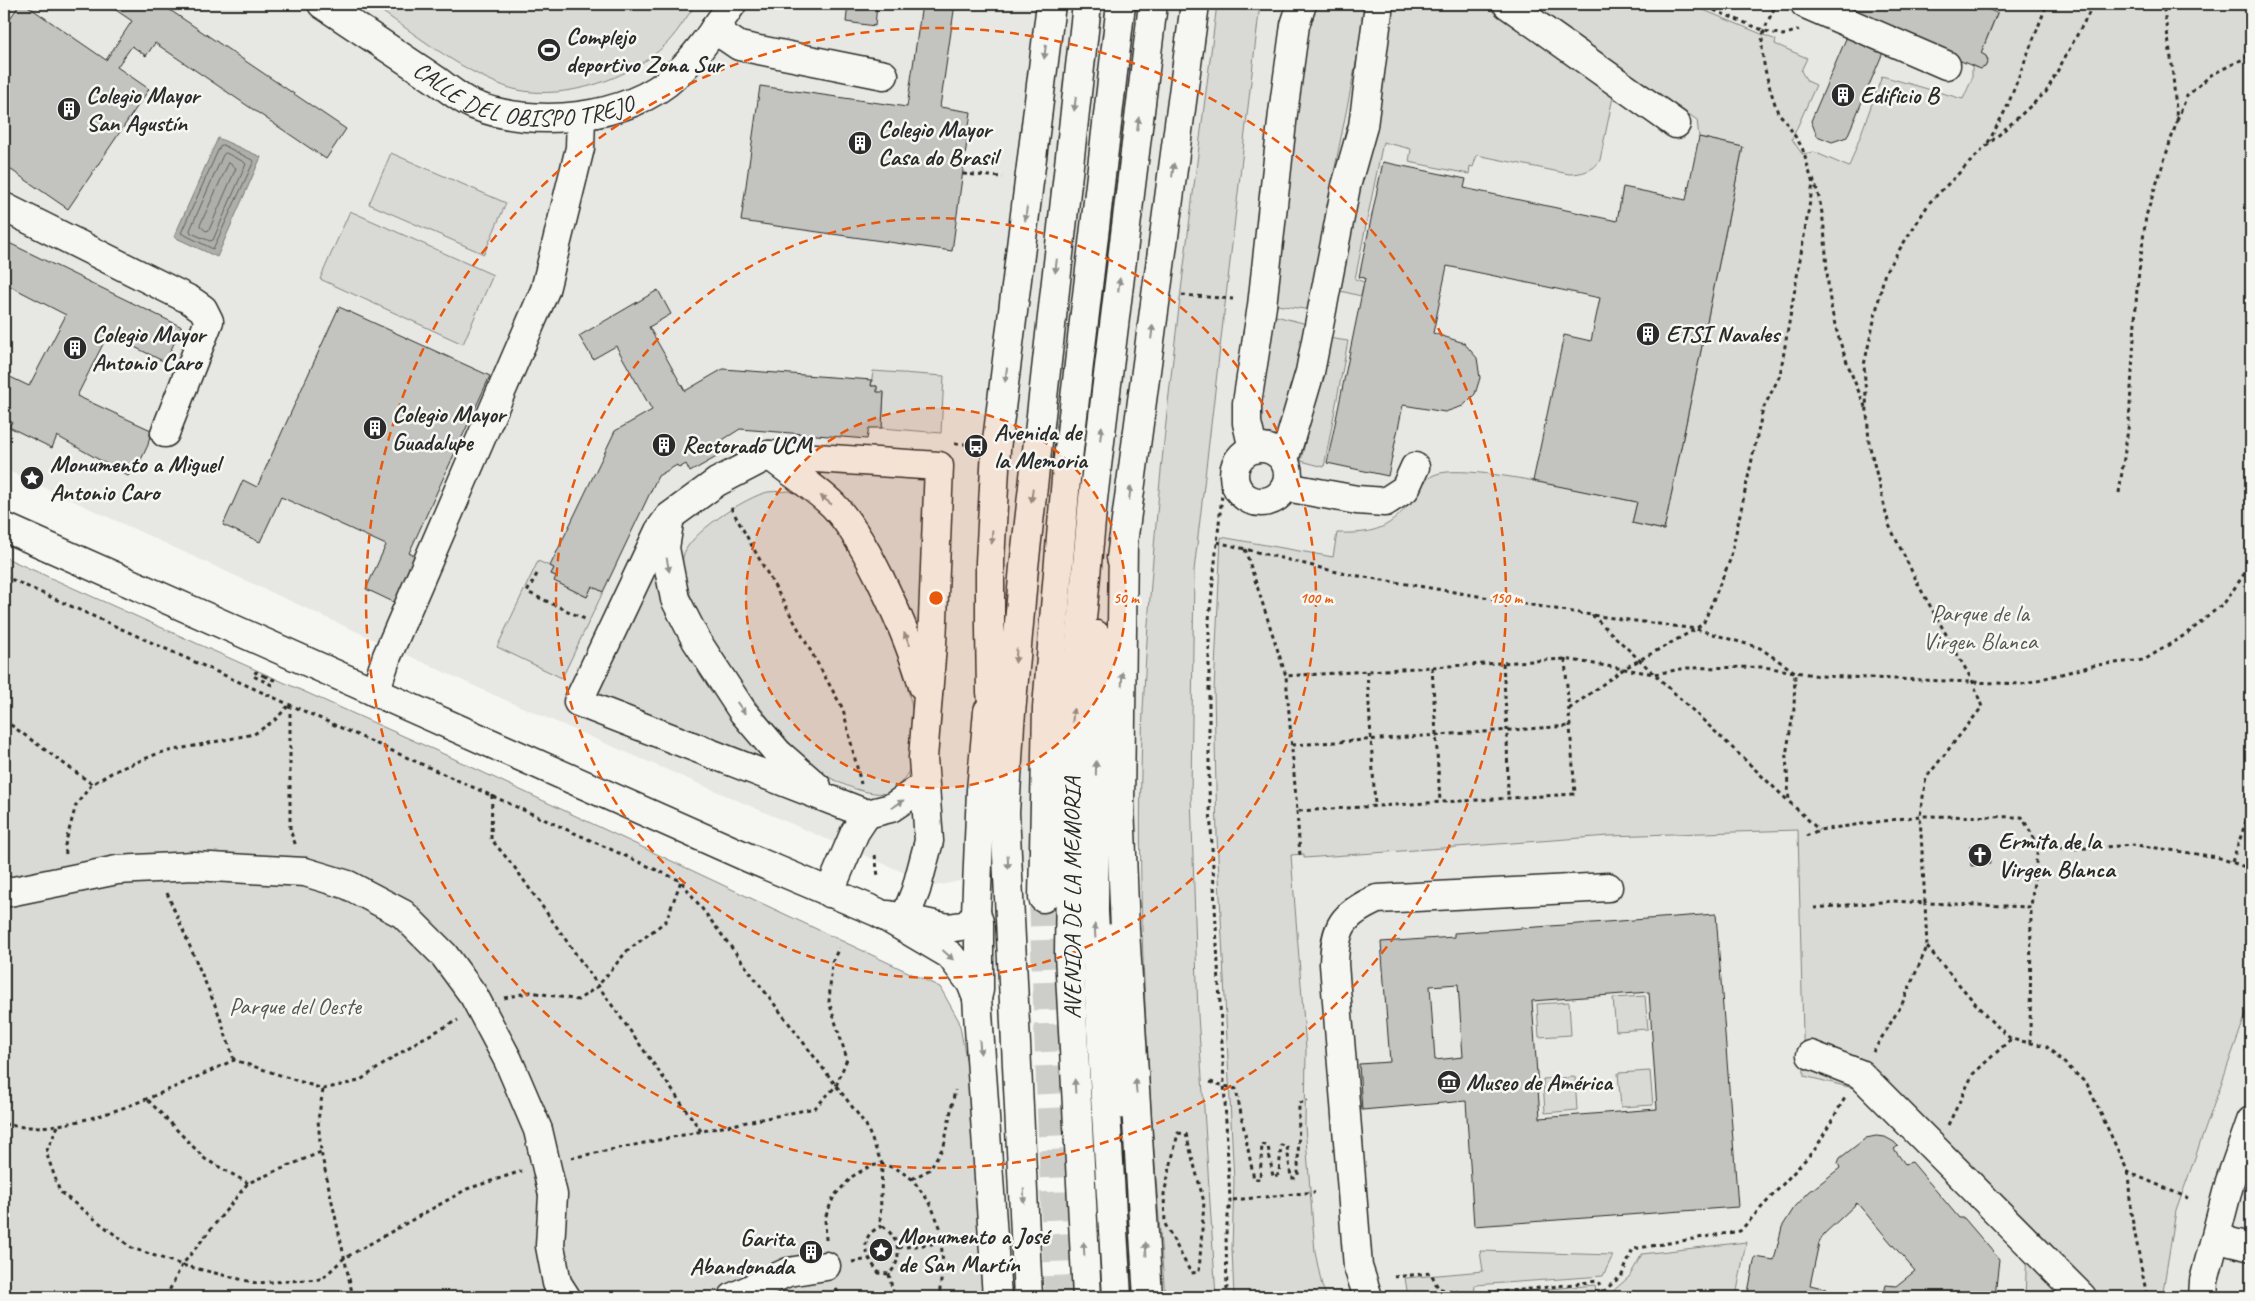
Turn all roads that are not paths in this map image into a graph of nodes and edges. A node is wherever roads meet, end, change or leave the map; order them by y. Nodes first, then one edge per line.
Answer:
1 (322, 4) edge
2 (732, 4) edge
3 (1051, 4) edge
4 (1087, 4) edge
5 (1121, 4) edge
6 (1153, 4) edge
7 (1195, 4) edge
8 (1302, 4) edge
9 (1379, 4) edge
10 (1507, 4) edge
11 (1805, 13) edge
12 (714, 29) junction
13 (1946, 65) dead end
14 (884, 75) dead end
15 (580, 116) junction
16 (1676, 124) dead end
17 (4, 208) edge
18 (165, 433) dead end
19 (1253, 449) junction
20 (769, 456) junction
21 (1284, 460) junction
22 (1415, 468) dead end
23 (1286, 487) junction
24 (1094, 499) junction
25 (670, 517) junction
26 (4, 527) edge
27 (1123, 541) junction
28 (375, 692) junction
29 (991, 692) junction
30 (928, 702) junction
31 (1120, 710) junction
32 (1096, 725) junction
33 (925, 785) junction
34 (832, 800) junction
35 (865, 803) junction
36 (1005, 813) junction
37 (1608, 887) dead end
38 (4, 893) edge
39 (829, 893) junction
40 (1043, 898) tunnel mouth
41 (877, 912) junction
42 (976, 913) junction
43 (905, 918) junction
44 (1014, 973) junction
45 (977, 998) junction
46 (1811, 1055) dead end
47 (2249, 1137) edge
48 (2241, 1184) edge
49 (1114, 1224) junction
50 (2217, 1235) junction
51 (2251, 1247) edge
52 (1126, 1258) junction
53 (836, 1264) road end
54 (566, 1297) edge
55 (733, 1297) edge
56 (997, 1297) edge
57 (1028, 1297) edge
58 (1046, 1297) edge
59 (1087, 1297) edge
60 (1117, 1297) edge
61 (1129, 1297) edge
62 (1148, 1297) edge
63 (1368, 1297) edge
64 (2082, 1297) edge
65 (2203, 1297) edge

1 - 15 main road, CALLE DEL OBISPO TREJO
2 - 12 main road, CALLE DEL OBISPO TREJO
3 -> 29 main road
4 -> 36 main road
5 - 40 main road
24 -> 6 main road, AVENIDA DE LA MEMORIA
27 -> 7 main road, AVENIDA DE LA MEMORIA
8 - 19 main road
9 - 21 main road
10 - 16 main road
11 - 13 main road
12 - 14 main road
12 - 15 main road, CALLE DEL OBISPO TREJO
15 - 28 main road
17 - 18 main road
19 - 21 main road
19 - 23 main road
20 - 25 main road
30 -> 20 main road
20 - 30 main road
21 - 23 main road
22 - 23 main road
24 - 32 main road, AVENIDA DE LA MEMORIA
59 -> 24 main road, AVENIDA DE LA MEMORIA
25 -> 34 main road
25 - 34 main road
26 - 28 main road
31 -> 27 main road
27 - 32 main road, AVENIDA DE LA MEMORIA
28 - 39 main road
29 - 36 main road
29 - 42 main road
30 - 33 main road
31 - 52 main road
62 -> 31 main road
49 -> 32 main road, AVENIDA DE LA MEMORIA
35 -> 33 main road
33 - 43 main road
34 - 35 main road
35 - 39 main road
36 -> 44 main road
37 - 63 main road
38 - 54 main road
39 - 41 main road
41 - 43 main road
41 -> 45 main road
42 - 43 main road
42 - 45 main road
44 -> 57 main road
44 - 58 main road
45 -> 56 main road
46 - 64 main road
47 - 48 main road
48 - 50 main road
49 - 52 main road
49 - 60 main road, AVENIDA DE LA MEMORIA
50 - 51 main road
50 - 65 main road
52 - 61 main road
53 - 55 main road

